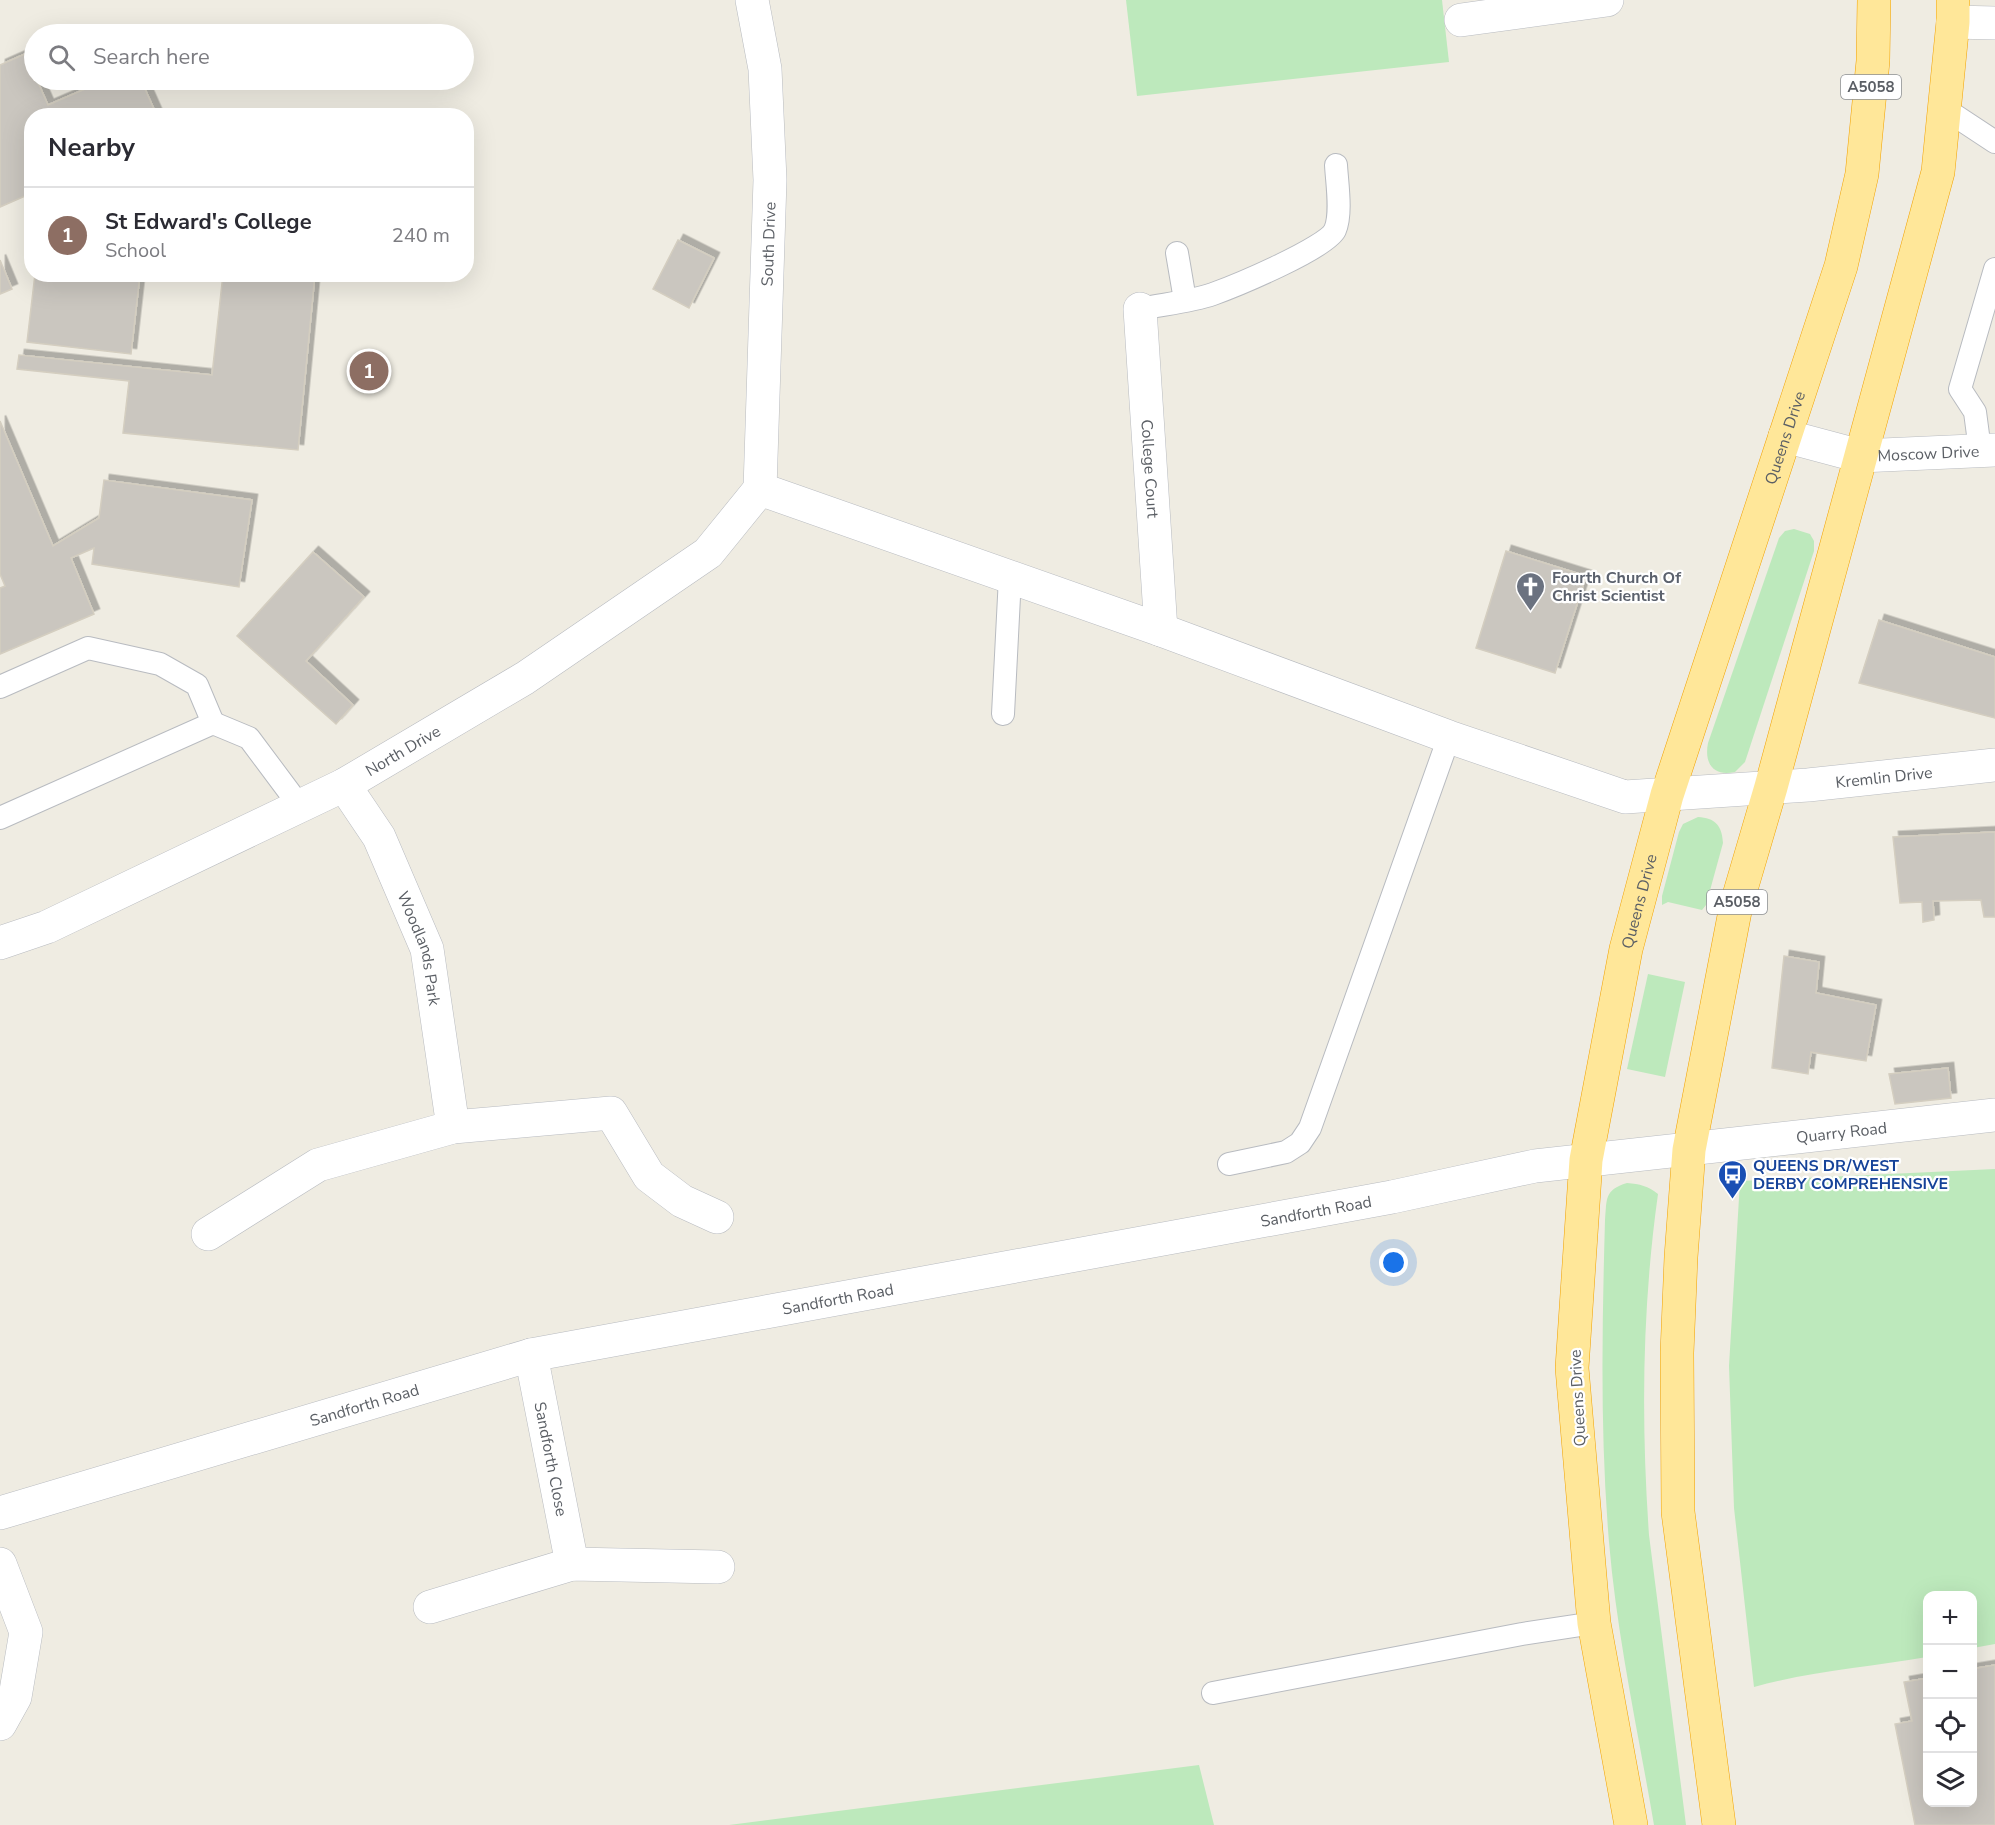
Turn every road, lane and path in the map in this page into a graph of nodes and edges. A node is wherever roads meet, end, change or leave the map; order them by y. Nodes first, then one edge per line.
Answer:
1 (752, 0) edge
2 (1607, 0) edge
3 (1874, 0) edge
4 (1953, 11) edge
5 (1461, 20) dead end
6 (1995, 23) edge
7 (1945, 109) junction
8 (1995, 142) edge
9 (1336, 165) dead end
10 (1177, 253) dead end
11 (1995, 269) edge
12 (1185, 300) junction
13 (1140, 309) joint
14 (1785, 436) junction
15 (1988, 450) edge
16 (1860, 456) junction
17 (760, 489) junction
18 (1010, 577) junction
19 (1161, 630) junction
20 (0, 687) edge
21 (1003, 714) dead end
22 (213, 723) junction
23 (1449, 737) junction
24 (1995, 765) edge
25 (344, 785) junction
26 (1771, 787) junction
27 (1667, 795) junction
28 (299, 805) junction
29 (0, 818) edge
30 (0, 943) edge
31 (1995, 1115) edge
32 (453, 1127) junction
33 (1689, 1150) junction
34 (1586, 1160) junction
35 (1228, 1164) dead end
36 (717, 1216) dead end
37 (208, 1234) dead end
38 (531, 1355) junction
39 (0, 1513) edge
40 (0, 1564) edge
41 (572, 1564) junction
42 (718, 1567) dead end
43 (430, 1607) dead end
44 (1594, 1623) junction
45 (1213, 1693) dead end
46 (0, 1724) edge
47 (1631, 1825) edge
48 (1719, 1825) edge

1 - 17 street, South Drive
2 - 5 street
3 - 14 highway, Queens Drive / A5058
4 - 6 street
4 - 7 highway, A5058
7 - 8 lane
7 - 16 highway, A5058
9 - 12 lane
10 - 12 lane
11 - 15 lane
12 - 13 lane
13 - 19 street, College Court
14 - 16 street, Moscow Drive
14 - 27 highway, Queens Drive / A5058
15 - 16 street, Moscow Drive
16 - 26 highway, A5058
17 - 18 street, Kremlin Drive
17 - 25 street, North Drive
18 - 19 street, Kremlin Drive
18 - 21 lane
19 - 23 street, Kremlin Drive
20 - 22 lane
22 - 28 lane
22 - 29 lane
23 - 27 street, Kremlin Drive
23 - 35 lane
24 - 26 street, Kremlin Drive
25 - 28 street, North Drive
25 - 32 street, Woodlands Park
26 - 27 street, Kremlin Drive
26 - 33 highway, A5058
27 - 34 highway, Queens Drive / A5058
28 - 30 street, North Drive
31 - 33 street, Quarry Road
32 - 36 street
32 - 37 street
33 - 34 street, Sandforth Road
33 - 48 highway, A5058
34 - 38 street, Sandforth Road
34 - 44 highway, Queens Drive / A5058
38 - 39 street, Sandforth Road
38 - 41 street, Sandforth Close
40 - 46 street
41 - 42 street
41 - 43 street
44 - 45 lane
44 - 47 highway, Queens Drive / A5058

